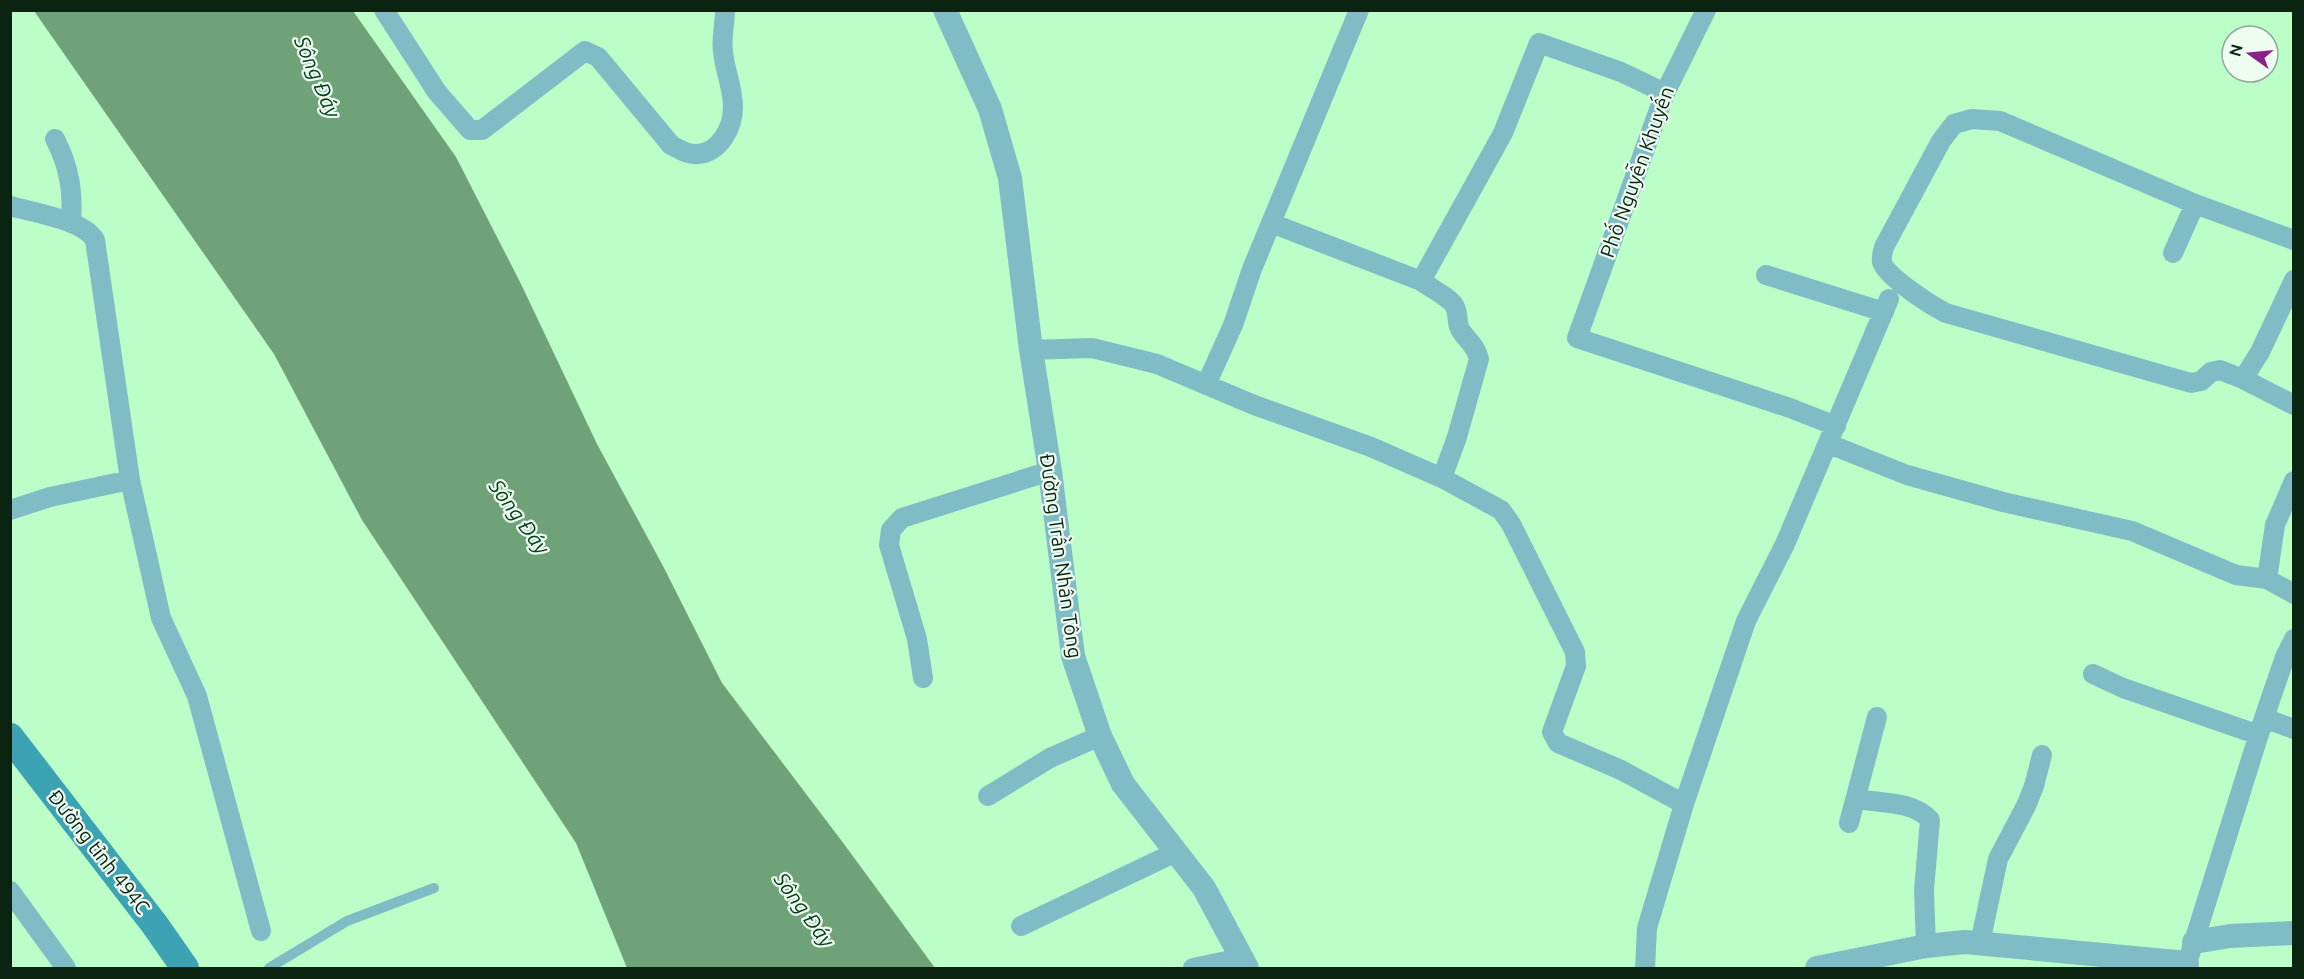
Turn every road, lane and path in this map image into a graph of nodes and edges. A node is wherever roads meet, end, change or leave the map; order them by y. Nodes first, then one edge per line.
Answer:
1 (384, 10) edge
2 (945, 10) edge
3 (1359, 10) edge
4 (1706, 10) edge
5 (731, 12) edge
6 (1665, 93) junction
7 (55, 140) dead end
8 (2195, 204) junction
9 (10, 206) edge
10 (71, 223) junction
11 (1271, 223) junction
12 (2294, 240) edge
13 (2173, 253) dead end
14 (1766, 275) dead end
15 (2294, 280) edge
16 (1420, 281) junction
17 (1031, 350) junction
18 (2243, 379) junction
19 (1206, 385) junction
20 (2294, 405) edge
21 (1832, 435) junction
22 (1050, 471) junction
23 (1442, 478) junction
24 (130, 480) junction
25 (2294, 481) edge
26 (10, 510) edge
27 (2267, 579) junction
28 (2294, 594) edge
29 (2294, 639) edge
30 (2093, 674) dead end
31 (923, 678) dead end
32 (1877, 717) dead end
33 (2262, 726) junction
34 (2294, 729) edge
35 (1100, 736) junction
36 (10, 737) edge
37 (2042, 755) dead end
38 (988, 795) dead end
39 (1856, 799) junction
40 (1684, 804) junction
41 (1849, 823) dead end
42 (1176, 852) junction
43 (434, 888) dead end
44 (10, 891) edge
45 (1021, 926) dead end
46 (261, 931) dead end
47 (2294, 933) edge
48 (1980, 944) junction
49 (1926, 946) junction
50 (2189, 958) edge
51 (1244, 963) edge
52 (66, 969) edge
53 (185, 969) edge
54 (269, 969) edge
55 (1193, 969) edge
56 (1646, 969) edge
57 (1817, 969) edge

1 - 5 street
2 - 17 street, Đường Trần Nhân Tông
3 - 11 street
4 - 6 street, Phố Nguyễn Khuyến
6 - 16 street
6 - 21 street, Phố Nguyễn Khuyến
7 - 10 street
8 - 12 street
8 - 13 street
8 - 18 street
9 - 10 street
10 - 24 street
11 - 16 street
11 - 19 street
14 - 21 street
15 - 18 street
16 - 23 street
17 - 19 street
17 - 22 street, Đường Trần Nhân Tông
18 - 20 street
19 - 23 street
21 - 27 street
21 - 40 street
22 - 31 street
22 - 35 street, Đường Trần Nhân Tông
23 - 40 street
24 - 26 street
24 - 46 street
25 - 27 street
27 - 28 street
29 - 33 street
30 - 33 street
32 - 39 street
33 - 34 street
33 - 50 street
35 - 38 street
35 - 42 street, Đường Trần Nhân Tông
36 - 53 main road, Đường tỉnh 494C
37 - 48 street
39 - 41 street
39 - 49 street
40 - 56 street
42 - 45 street
42 - 51 street, Đường Trần Nhân Tông
43 - 54 lane
44 - 52 street
47 - 50 street
48 - 49 street
48 - 50 street
49 - 57 street
51 - 55 street

